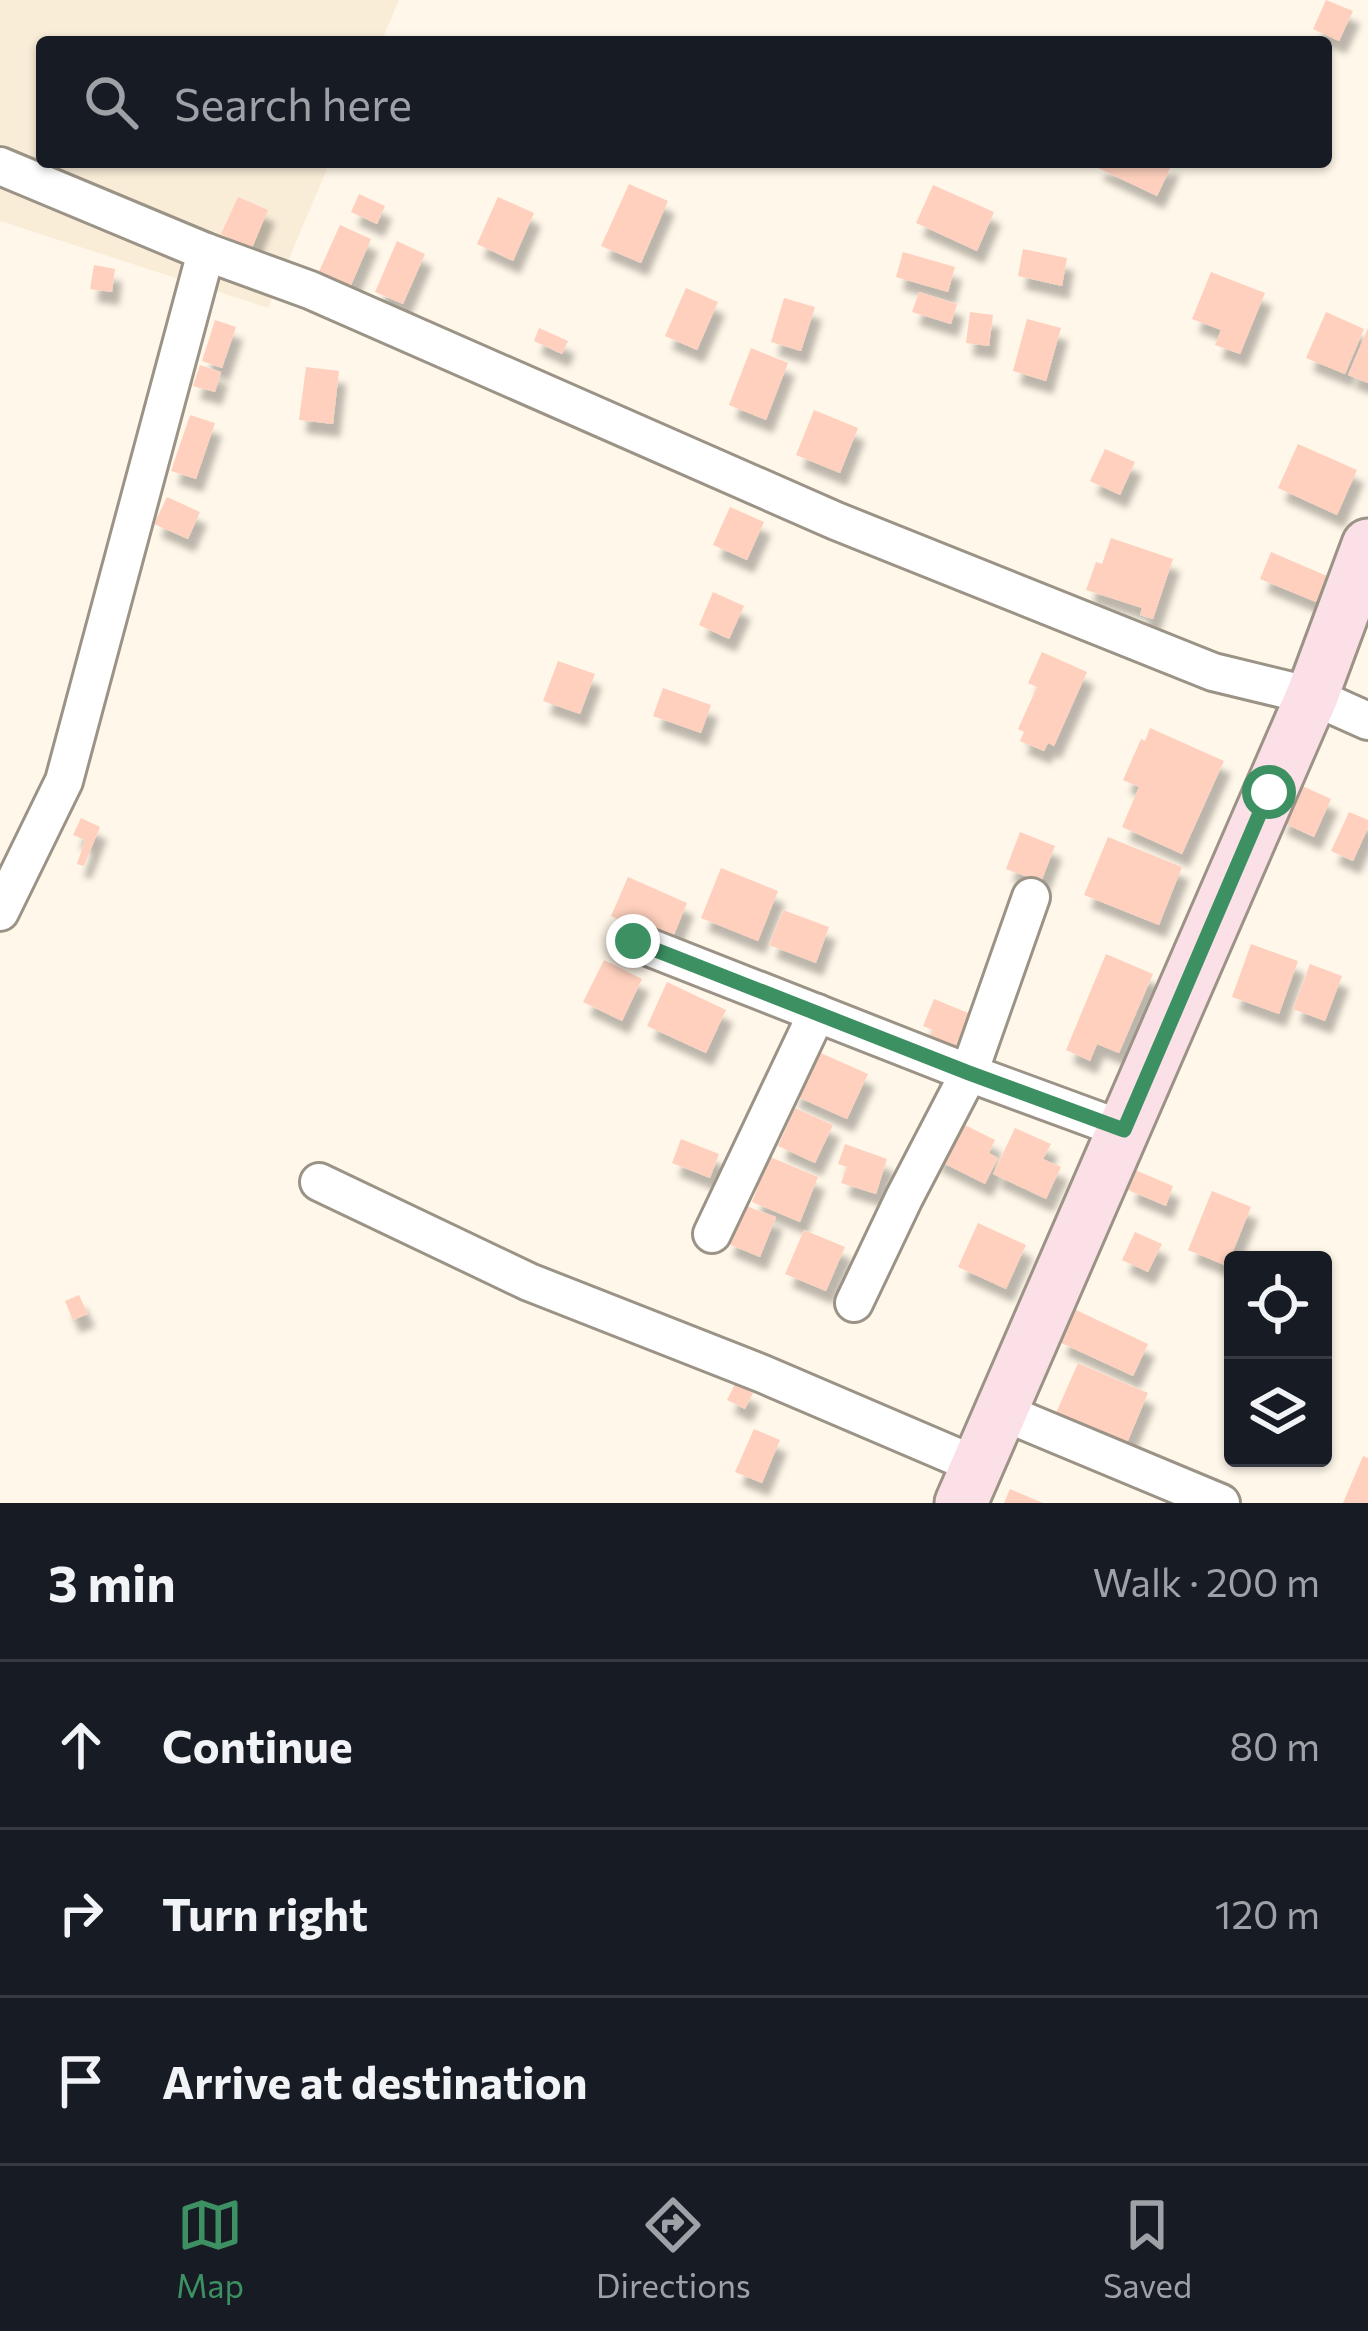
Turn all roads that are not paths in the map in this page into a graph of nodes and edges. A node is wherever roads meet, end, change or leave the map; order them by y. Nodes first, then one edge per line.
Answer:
1 (0, 166) edge
2 (206, 252) junction
3 (1368, 545) edge
4 (1312, 696) junction
5 (1368, 721) edge
6 (1031, 897) dead end
7 (0, 912) edge
8 (633, 941) dead end
9 (817, 1013) junction
10 (969, 1073) junction
11 (1124, 1130) junction
12 (319, 1182) dead end
13 (712, 1234) dead end
14 (854, 1304) dead end
15 (1003, 1412) junction
16 (970, 1485) edge
17 (1221, 1503) edge

1 - 2 street
2 - 4 street
2 - 7 street
3 - 4 street
4 - 5 street
4 - 11 street
6 - 10 street
8 - 9 street
9 - 10 street
9 - 13 street
10 - 11 street
10 - 14 street
11 - 15 street
12 - 16 street
15 - 16 street
15 - 17 street

